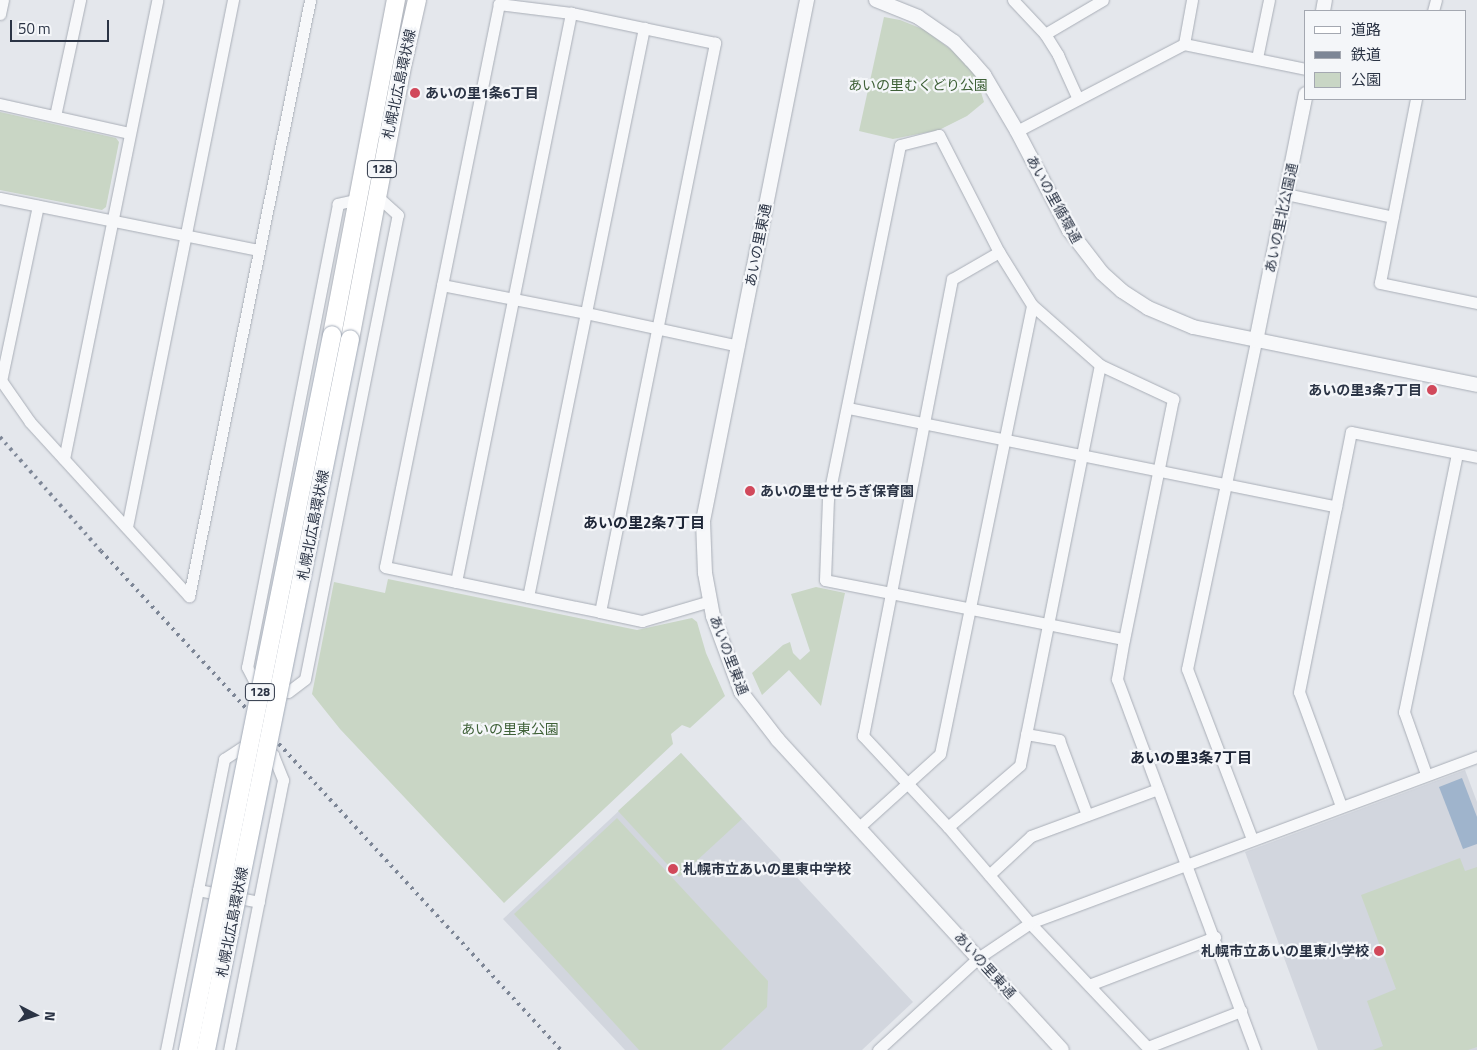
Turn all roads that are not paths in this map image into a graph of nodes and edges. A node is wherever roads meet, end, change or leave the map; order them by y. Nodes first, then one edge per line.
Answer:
1 (3, 0) edge
2 (80, 0) edge
3 (157, 0) edge
4 (233, 0) edge
5 (310, 0) edge
6 (396, 0) edge
7 (417, 0) edge
8 (807, 0) edge
9 (876, 0) edge
10 (1013, 0) edge
11 (1103, 0) edge
12 (1192, 0) edge
13 (1269, 0) edge
14 (571, 12) junction
15 (0, 14) edge
16 (644, 28) junction
17 (1045, 34) junction
18 (1184, 44) junction
19 (1257, 58) junction
20 (1304, 69) edge
21 (1078, 99) junction
22 (1305, 100) edge
23 (1416, 100) edge
24 (0, 104) edge
25 (55, 116) junction
26 (1017, 131) junction
27 (130, 133) junction
28 (1286, 194) junction
29 (377, 196) junction
30 (0, 198) edge
31 (359, 199) junction
32 (38, 206) junction
33 (1392, 217) junction
34 (112, 220) junction
35 (186, 235) junction
36 (259, 250) junction
37 (998, 252) junction
38 (442, 285) junction
39 (513, 299) junction
40 (1477, 303) edge
41 (1032, 305) junction
42 (586, 313) junction
43 (657, 328) junction
44 (1256, 341) junction
45 (738, 346) junction
46 (1100, 366) junction
47 (1, 380) edge
48 (1477, 385) edge
49 (848, 408) junction
50 (925, 423) junction
51 (1003, 439) junction
52 (1457, 453) junction
53 (1080, 455) junction
54 (1477, 457) edge
55 (64, 459) junction
56 (1159, 470) junction
57 (1226, 482) junction
58 (1336, 506) junction
59 (127, 527) junction
60 (456, 582) junction
61 (891, 593) junction
62 (528, 597) junction
63 (710, 601) junction
64 (969, 609) junction
65 (600, 612) junction
66 (1046, 624) junction
67 (1124, 639) junction
68 (1026, 734) junction
69 (1477, 757) edge
70 (1426, 774) junction
71 (905, 783) junction
72 (1158, 789) junction
73 (1341, 806) junction
74 (1087, 814) junction
75 (948, 827) junction
76 (858, 828) junction
77 (1252, 839) junction
78 (1188, 863) junction
79 (989, 875) junction
80 (198, 890) junction
81 (259, 902) junction
82 (1030, 923) junction
83 (1215, 937) junction
84 (978, 958) junction
85 (1089, 985) junction
86 (1241, 1011) junction
87 (1149, 1048) edge
88 (166, 1050) edge
89 (188, 1050) edge
90 (206, 1050) edge
91 (229, 1050) edge
92 (878, 1050) edge
93 (1062, 1050) edge
94 (1256, 1050) edge

1 - 15 street
2 - 25 street
3 - 27 street
4 - 35 street
5 - 36 street
6 - 31 main road, 札幌北広島環状線 / 128
7 - 29 main road, 札幌北広島環状線 / 128
8 - 45 street, あいの里東通
9 - 26 street, あいの里循環通
10 - 17 street
11 - 17 street
12 - 18 street
13 - 19 street
14 - 16 street
14 - 38 street
14 - 39 street
16 - 42 street
16 - 43 street
17 - 21 street
18 - 19 street
18 - 21 street
19 - 20 street
21 - 26 street
22 - 28 street, あいの里北公園通
23 - 33 street
24 - 25 street
25 - 27 street
26 - 44 street, あいの里循環通
27 - 34 street
28 - 33 street
28 - 44 street, あいの里北公園通
29 - 31 street
29 - 90 main road, 札幌北広島環状線 / 128, bridge
30 - 32 street
31 - 89 main road, 札幌北広島環状線 / 128, bridge
32 - 34 street
32 - 47 street
33 - 40 street
34 - 35 street
34 - 55 street
35 - 36 street
35 - 59 street
36 - 59 street
37 - 41 street
37 - 49 street
37 - 50 street
38 - 39 street
38 - 60 street
39 - 42 street
39 - 60 street
41 - 46 street
41 - 51 street
42 - 43 street
42 - 62 street
43 - 45 street
43 - 65 street
44 - 48 street, あいの里循環通
44 - 57 street
45 - 63 street, あいの里東通
46 - 53 street
46 - 56 street
47 - 55 street
49 - 50 street
49 - 61 street
50 - 51 street
50 - 61 street
51 - 53 street
51 - 64 street
52 - 54 street
52 - 58 street
52 - 70 street
53 - 56 street
53 - 66 street
55 - 59 street
56 - 57 street
56 - 67 street
57 - 58 street
57 - 77 street
58 - 73 street
60 - 62 street
61 - 64 street
61 - 71 street
62 - 65 street
63 - 65 street
63 - 76 street, あいの里東通
64 - 66 street
64 - 71 street
66 - 67 street
66 - 68 street
67 - 72 street
68 - 74 street
68 - 75 street
69 - 70 street
70 - 73 street
71 - 75 street
71 - 76 street
72 - 74 street
72 - 78 street
73 - 77 street
74 - 79 street
75 - 79 street
76 - 84 street, あいの里東通
77 - 78 street
78 - 82 street
78 - 83 street
79 - 82 street
80 - 81 street
80 - 81 street
80 - 88 street
81 - 91 street
82 - 84 street
82 - 85 street
83 - 85 street
83 - 86 street
84 - 92 street
84 - 93 street, あいの里東通
85 - 87 street
86 - 87 street
86 - 94 street

